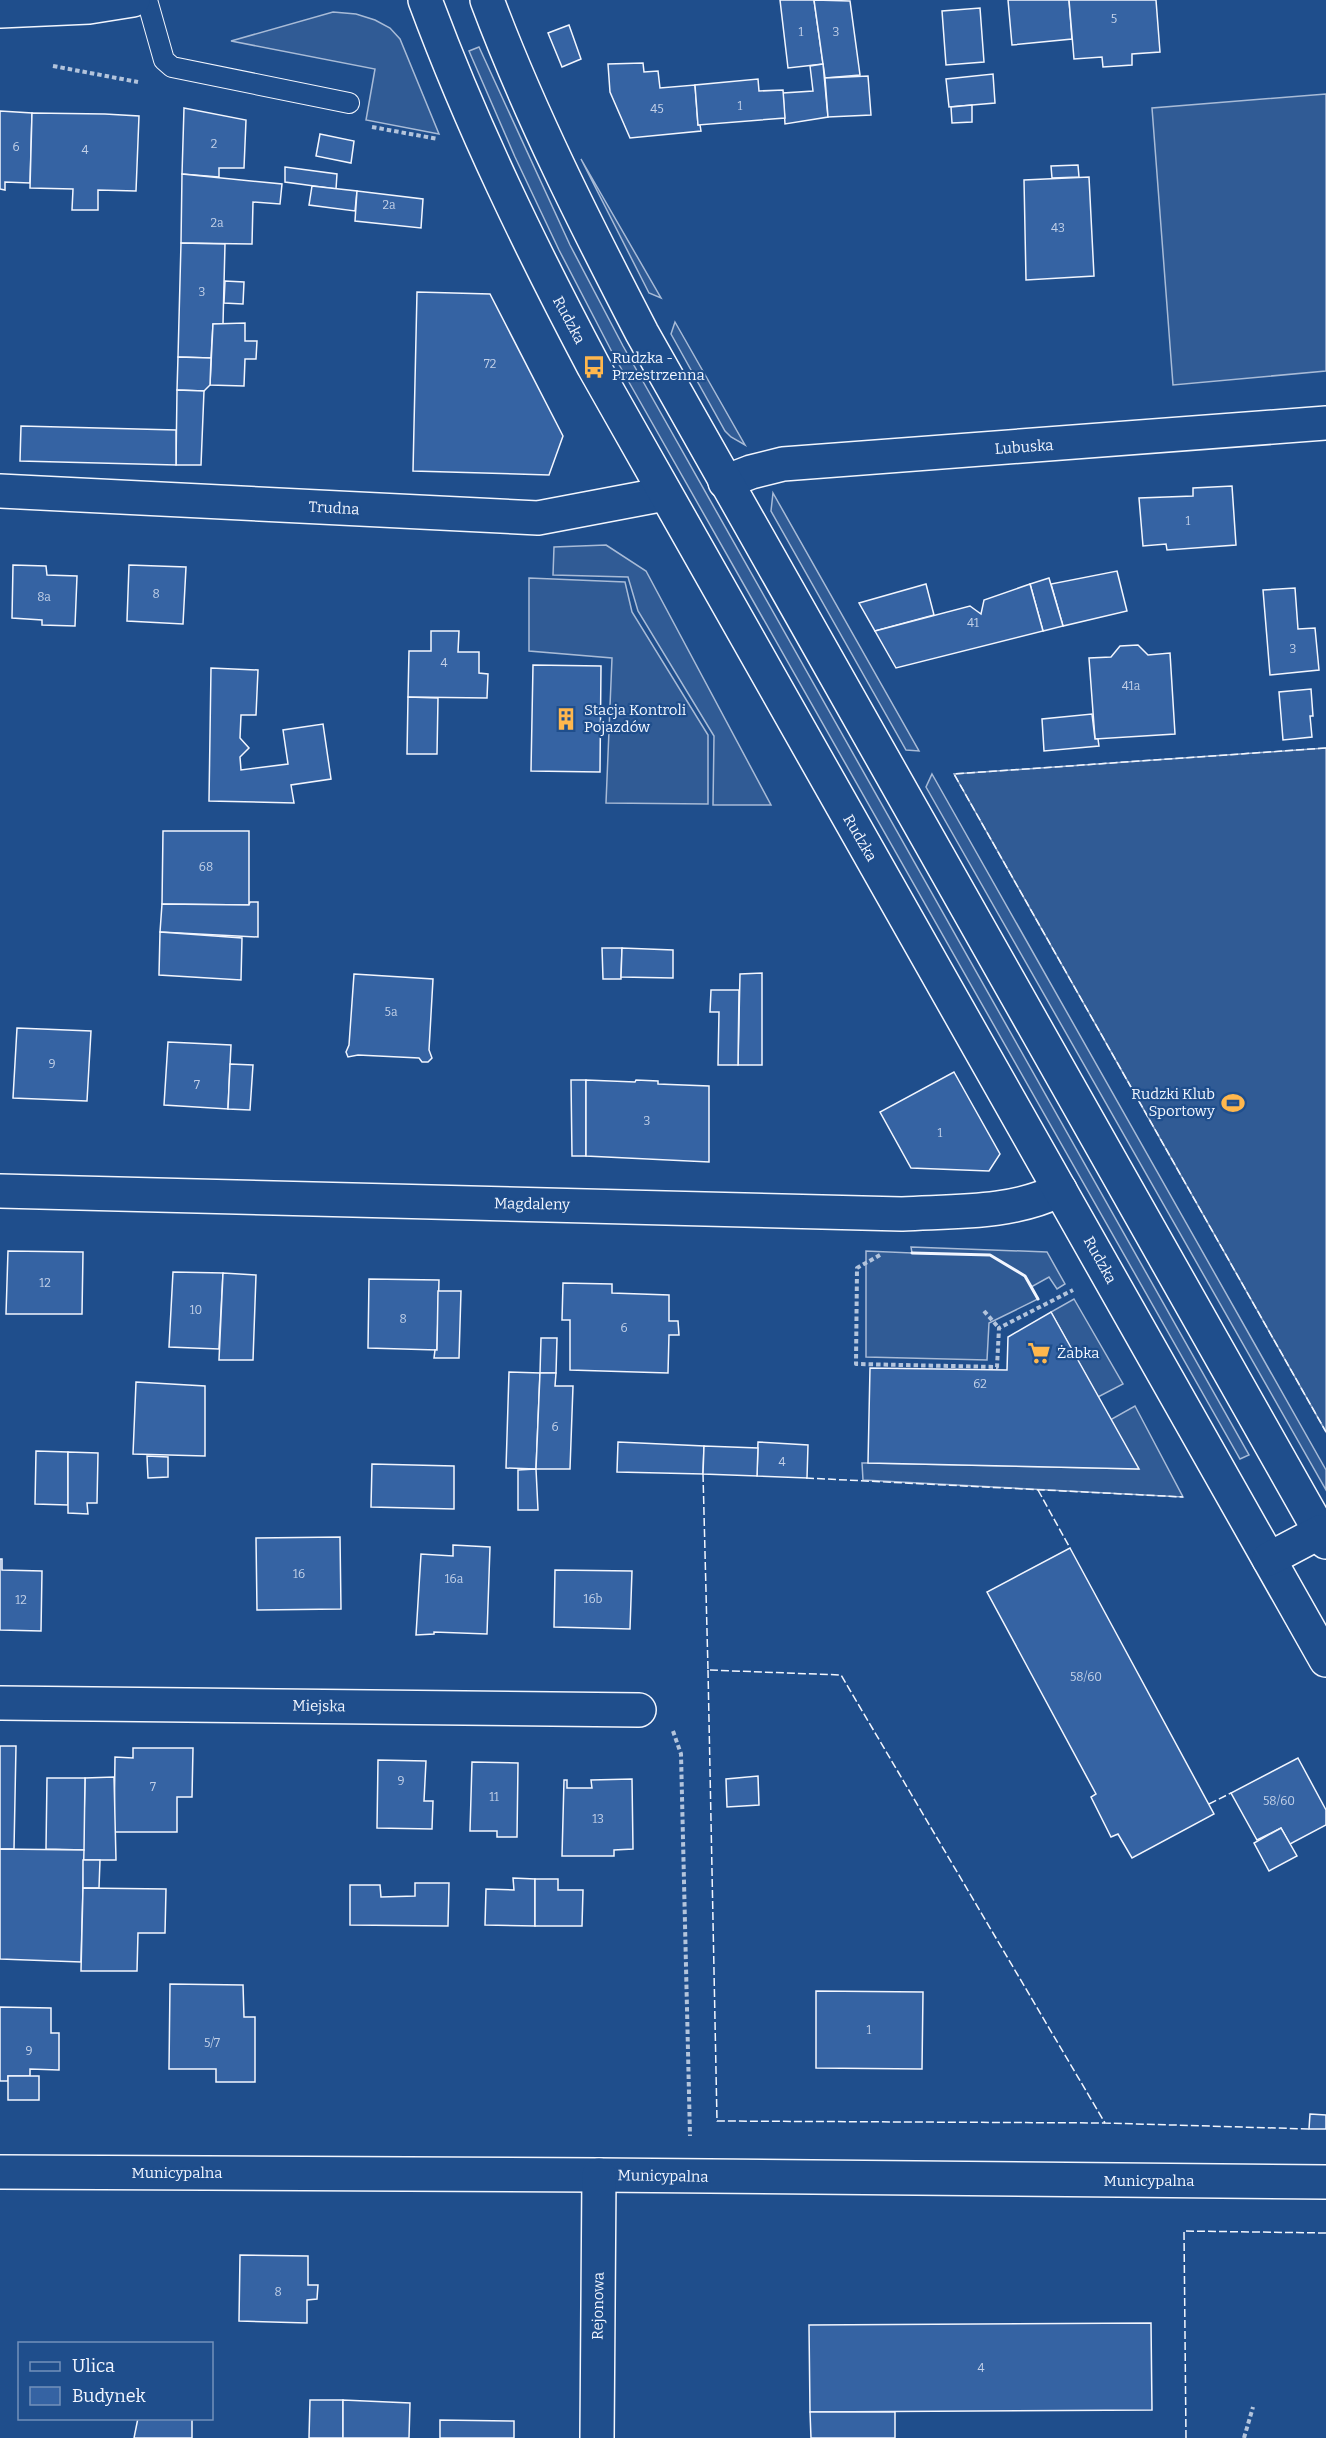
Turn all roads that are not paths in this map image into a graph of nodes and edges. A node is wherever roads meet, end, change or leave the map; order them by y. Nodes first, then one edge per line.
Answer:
1 (133, 0) edge
2 (147, 0) edge
3 (425, 0) edge
4 (488, 0) edge
5 (0, 10) edge
6 (349, 104) dead end
7 (1326, 423) edge
8 (725, 482) junction
9 (0, 491) edge
10 (665, 494) junction
11 (1060, 1190) junction
12 (0, 1191) edge
13 (1323, 1537) edge
14 (1269, 1559) junction
15 (1326, 1660) edge
16 (0, 1703) edge
17 (639, 1710) road end
18 (0, 2172) edge
19 (599, 2175) junction
20 (1326, 2182) edge
21 (597, 2438) edge

1 - 5 street
2 - 6 lane
3 - 10 street, Rudzka
4 - 8 street
7 - 8 street, Lubuska
8 - 13 street
9 - 10 street, Trudna
10 - 11 street, Rudzka
11 - 12 street, Magdaleny
11 - 14 street, Rudzka
13 - 14 street
14 - 15 street, Rudzka
16 - 17 street, Miejska
18 - 19 street, Municypalna
19 - 20 street, Municypalna
19 - 21 street, Rejonowa

